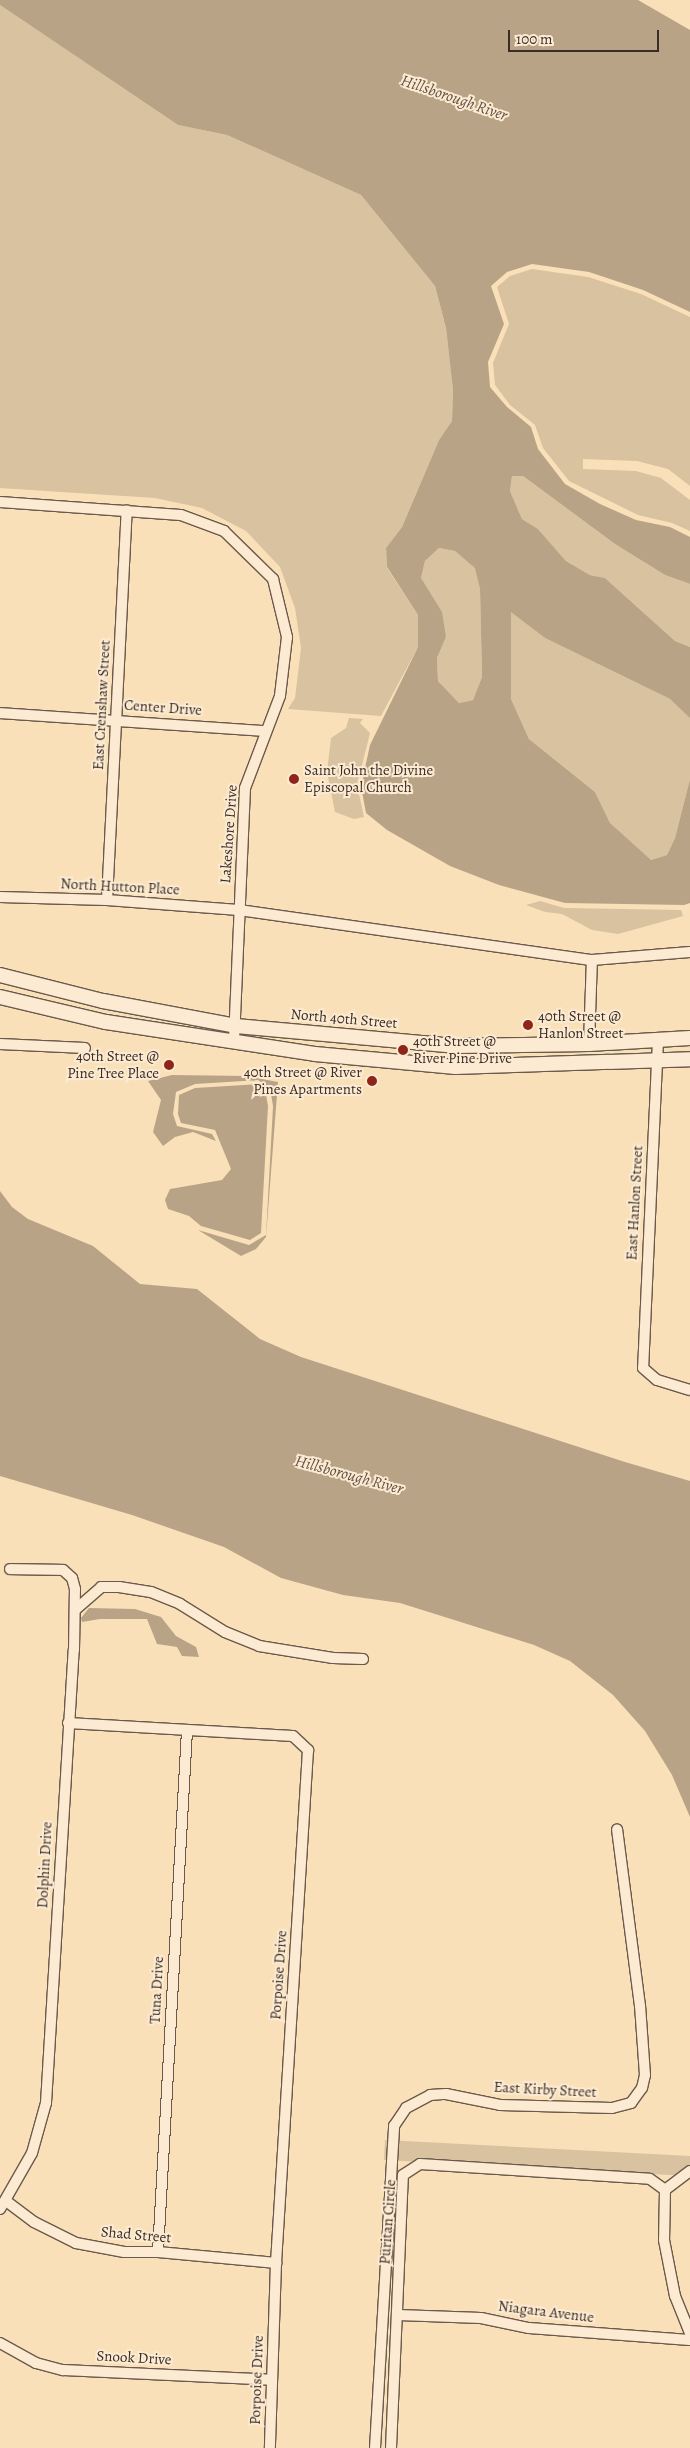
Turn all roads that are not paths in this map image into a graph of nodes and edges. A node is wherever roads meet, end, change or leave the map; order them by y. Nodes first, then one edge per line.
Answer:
1 (0, 502) edge
2 (127, 511) junction
3 (0, 713) edge
4 (116, 720) junction
5 (264, 731) junction
6 (0, 897) edge
7 (107, 900) junction
8 (239, 910) junction
9 (690, 952) edge
10 (592, 960) junction
11 (0, 975) edge
12 (0, 997) edge
13 (236, 1026) junction
14 (690, 1038) edge
15 (658, 1040) junction
16 (234, 1043) junction
17 (0, 1044) edge
18 (588, 1044) junction
19 (457, 1046) junction
20 (85, 1048) dead end
21 (690, 1059) edge
22 (656, 1061) junction
23 (455, 1067) junction
24 (690, 1390) edge
25 (10, 1569) dead end
26 (74, 1610) junction
27 (363, 1659) dead end
28 (68, 1723) junction
29 (187, 1730) junction
30 (617, 1829) dead end
31 (690, 2171) edge
32 (665, 2190) junction
33 (3, 2205) edge
34 (158, 2252) junction
35 (276, 2263) junction
36 (398, 2315) junction
37 (690, 2333) edge
38 (690, 2340) edge
39 (0, 2343) edge
40 (272, 2380) junction
41 (270, 2448) edge
42 (375, 2448) edge
43 (391, 2448) edge

1 - 2 street, Lakeshore Drive
2 - 4 street, East Crenshaw Street
2 - 5 street, Lakeshore Drive
3 - 4 street, Center Drive
4 - 5 street, Center Drive
4 - 7 street, East Crenshaw Street
5 - 8 street, Lakeshore Drive
6 - 7 street, North Hutton Place
7 - 8 street, North Hutton Place
8 - 10 street
8 - 13 street, Lakeshore Drive
9 - 10 street
10 - 18 street
11 - 13 main road, North 40th Street
12 - 16 main road
13 - 16 street, Lakeshore Drive
13 - 19 main road, North 40th Street
14 - 15 main road, North 40th Street
15 - 18 main road, North 40th Street
15 - 22 street, East Hanlon Street
16 - 23 main road
17 - 20 street
18 - 19 main road, North 40th Street
19 - 23 main road
21 - 22 main road
22 - 23 main road
22 - 24 street, East Hanlon Street
25 - 26 street, Dolphin Drive
26 - 27 street
26 - 28 street, Dolphin Drive
28 - 29 street, Porpoise Drive
28 - 33 street, Dolphin Drive
29 - 34 street, Tuna Drive
29 - 35 street, Porpoise Drive
30 - 42 street, East Kirby Street
31 - 32 street
32 - 36 street, Puritan Circle
32 - 37 street
33 - 34 street, Shad Street
34 - 35 street, Shad Street
35 - 40 street, Porpoise Drive
36 - 38 street, Niagara Avenue
36 - 43 street, Puritan Circle
39 - 40 street, Snook Drive
40 - 41 street, Porpoise Drive

